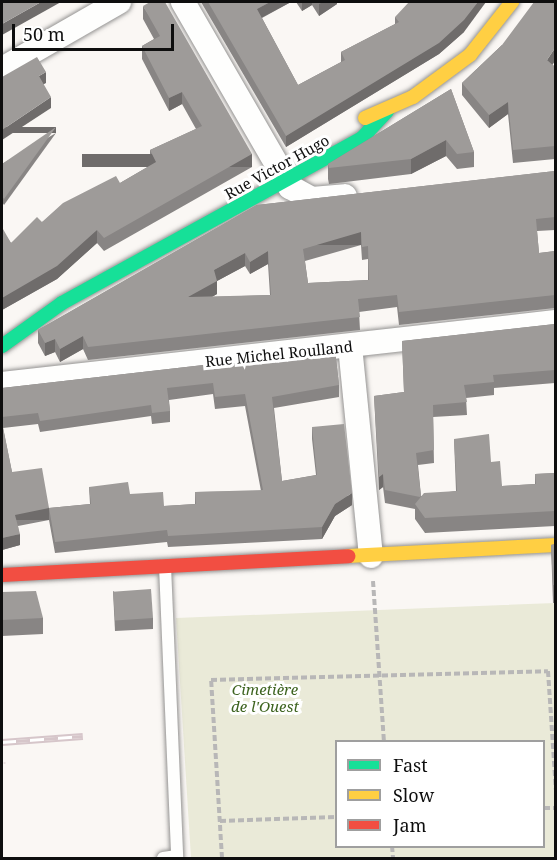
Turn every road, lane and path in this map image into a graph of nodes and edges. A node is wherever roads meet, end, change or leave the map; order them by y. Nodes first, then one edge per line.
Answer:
1 (119, 2) edge
2 (183, 2) edge
3 (512, 2) edge
4 (2, 69) edge
5 (387, 111) junction
6 (354, 122) dead end
7 (315, 145) dead end
8 (283, 174) junction
9 (367, 194) edge
10 (62, 303) junction
11 (17, 315) dead end
12 (555, 322) edge
13 (2, 346) edge
14 (350, 346) junction
15 (2, 384) edge
16 (555, 545) edge
17 (371, 556) junction
18 (165, 566) junction
19 (2, 575) edge
20 (379, 675) junction
21 (384, 740) edge
22 (555, 790) edge
23 (335, 817) edge
24 (220, 822) junction
25 (177, 857) edge
26 (163, 858) edge
27 (222, 858) edge

1 - 4 street
2 - 8 street
3 - 5 main road, Rue Victor Hugo
5 - 6 main road, Rue Victor Hugo
5 - 8 main road, Rue Victor Hugo
7 - 8 main road, Rue Victor Hugo
8 - 9 street
8 - 10 main road, Rue Victor Hugo
10 - 11 main road, Rue Victor Hugo
10 - 13 main road, Rue Victor Hugo
12 - 14 street, Rue Michel Roulland
14 - 15 street, Rue Michel Roulland
14 - 17 street
16 - 17 main road
17 - 18 main road
17 - 20 path
18 - 19 main road
18 - 25 lane
20 - 21 path
20 - 22 path
20 - 24 path
23 - 24 path
24 - 27 path
25 - 26 lane

